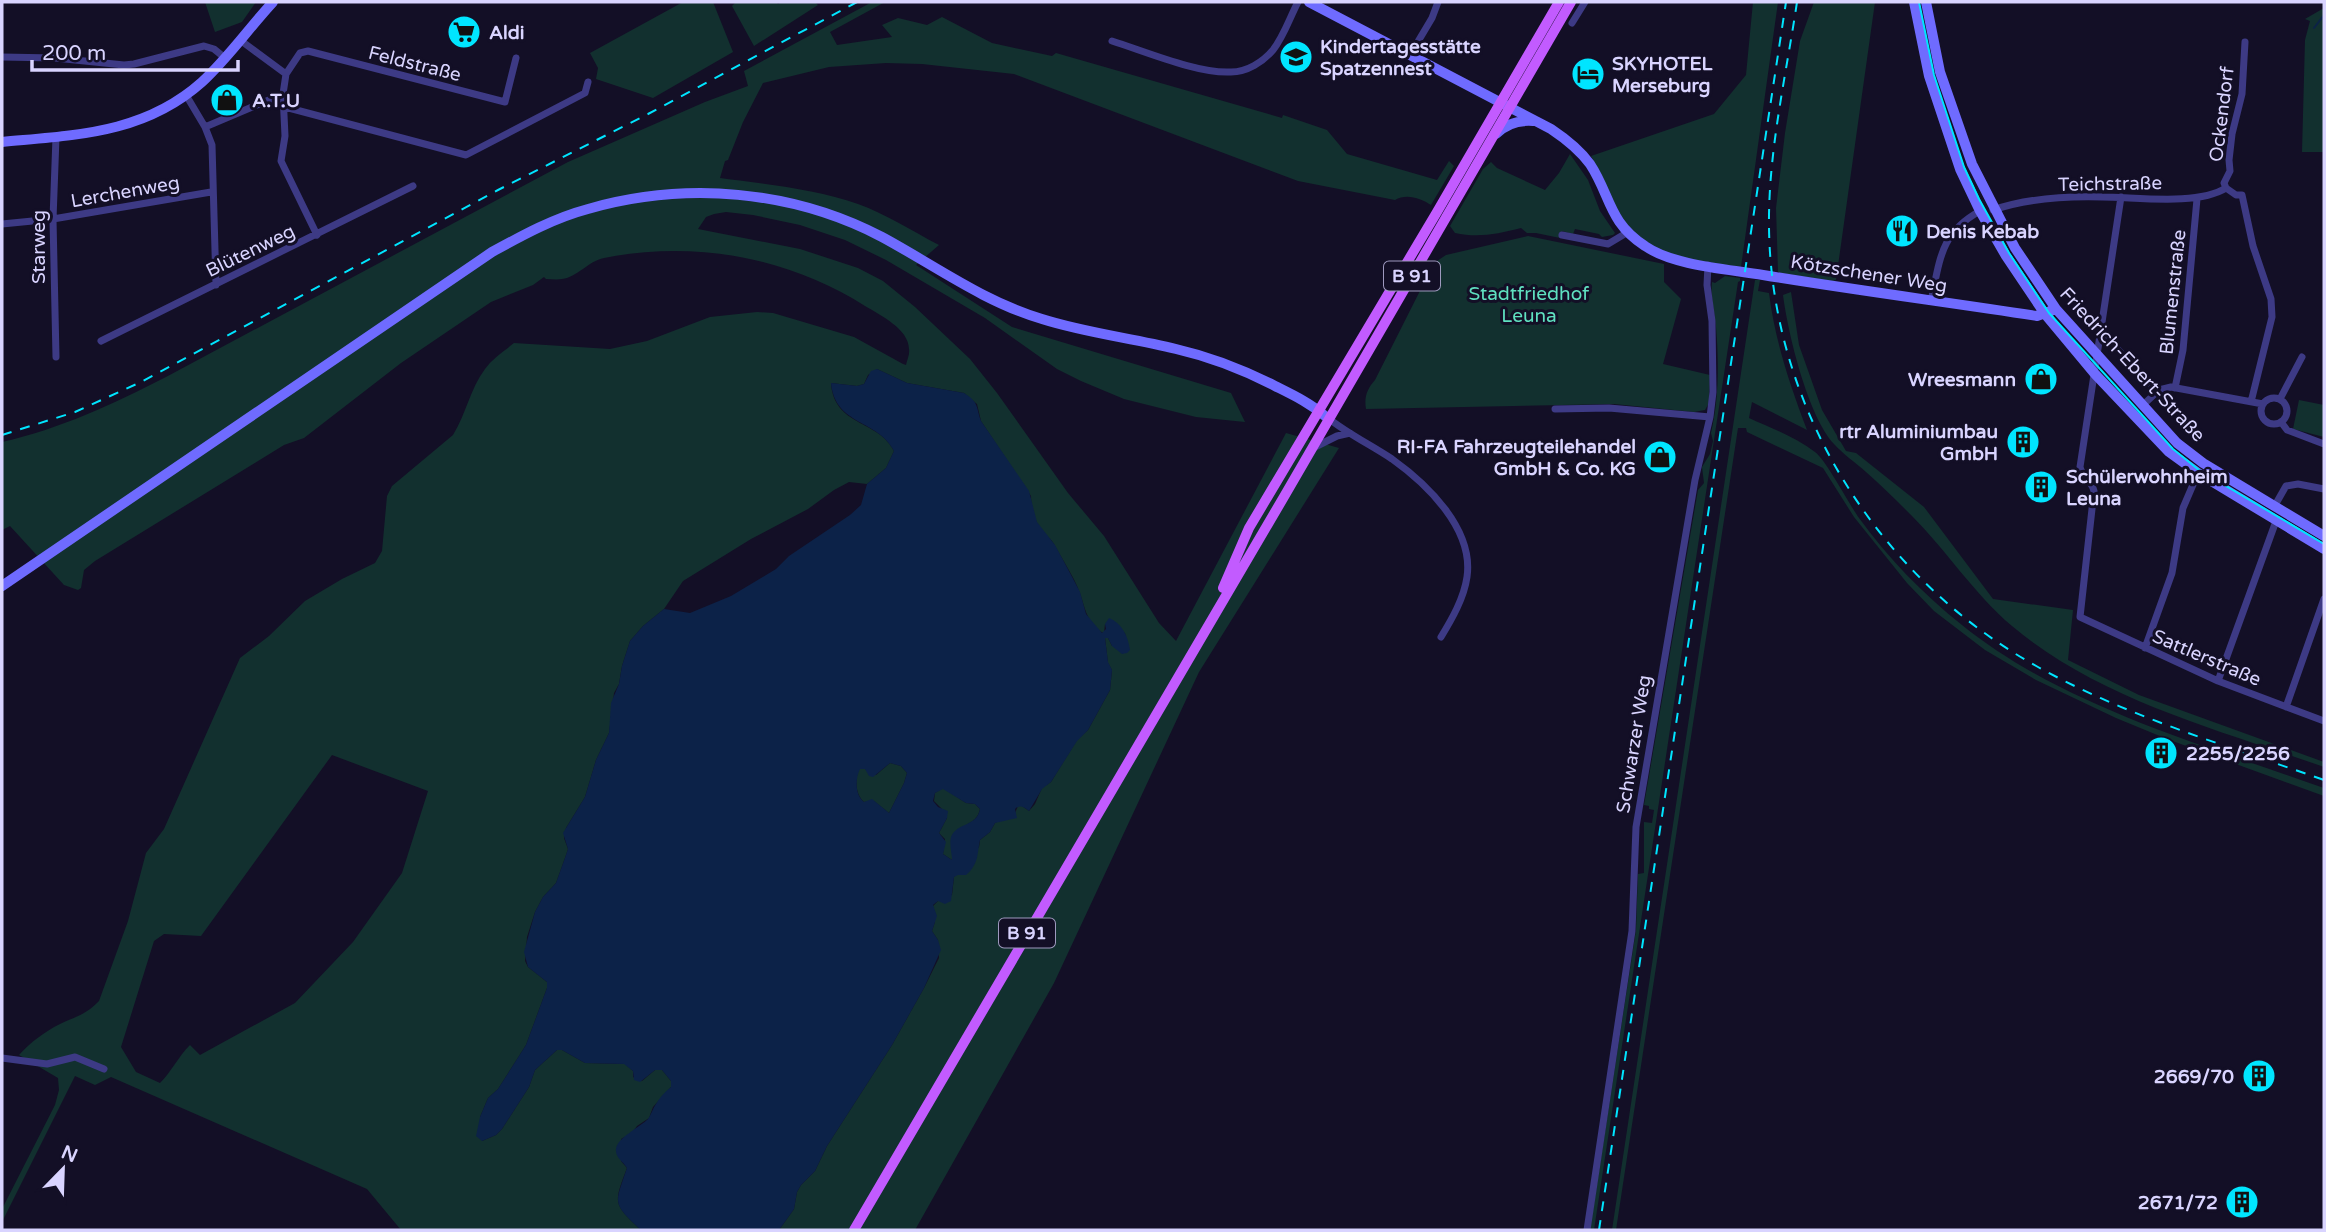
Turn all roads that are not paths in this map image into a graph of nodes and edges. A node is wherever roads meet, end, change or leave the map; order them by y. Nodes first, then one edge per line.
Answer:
1 (273, 2) edge
2 (1298, 2) edge
3 (1309, 2) edge
4 (1438, 2) edge
5 (1559, 2) edge
6 (1571, 2) edge
7 (1585, 2) edge
8 (1914, 2) edge
9 (1926, 2) edge
10 (1572, 23) dead end
11 (240, 40) junction
12 (1112, 41) dead end
13 (2245, 43) dead end
14 (1410, 55) junction
15 (2, 57) edge
16 (225, 58) junction
17 (516, 58) dead end
18 (286, 74) junction
19 (588, 82) dead end
20 (283, 94) junction
21 (186, 95) junction
22 (1499, 102) junction
23 (285, 107) junction
24 (1510, 108) junction
25 (1537, 121) junction
26 (205, 127) junction
27 (56, 137) junction
28 (1493, 137) junction
29 (2, 142) edge
30 (413, 186) dead end
31 (2226, 188) junction
32 (211, 192) junction
33 (2121, 197) junction
34 (2197, 199) junction
35 (1993, 210) junction
36 (1980, 211) junction
37 (53, 219) junction
38 (2, 223) edge
39 (1628, 232) junction
40 (317, 235) junction
41 (1562, 235) dead end
42 (1708, 265) junction
43 (216, 285) junction
44 (1931, 301) junction
45 (2056, 309) junction
46 (2045, 314) junction
47 (2102, 332) junction
48 (101, 341) dead end
49 (2096, 354) junction
50 (2302, 356) dead end
51 (56, 357) dead end
52 (2095, 374) junction
53 (2175, 388) junction
54 (2157, 392) junction
55 (2280, 400) junction
56 (2251, 402) junction
57 (2143, 404) junction
58 (2263, 404) junction
59 (1555, 409) dead end
60 (1324, 414) junction
61 (1710, 417) junction
62 (2281, 422) junction
63 (1350, 433) junction
64 (2324, 444) edge
65 (1310, 451) junction
66 (2198, 473) junction
67 (2324, 489) edge
68 (2274, 507) junction
69 (2276, 521) junction
70 (2324, 536) edge
71 (2324, 549) edge
72 (2, 586) edge
73 (2324, 598) edge
74 (1202, 636) junction
75 (1441, 637) dead end
76 (2145, 648) junction
77 (2218, 681) junction
78 (2286, 707) junction
79 (2324, 721) edge
80 (2, 1058) edge
81 (104, 1069) dead end
82 (854, 1230) edge
83 (1587, 1230) edge

1 - 11 main road
2 - 12 street
3 - 14 main road
4 - 14 street
5 - 22 main road, B 91
6 - 24 main road, B 91
7 - 10 street
8 - 36 main road, Friedrich-Ebert-Straße
9 - 35 main road, Friedrich-Ebert-Straße
11 - 16 main road
11 - 18 street
13 - 31 street, Ockendorf
14 - 22 main road
15 - 16 street
16 - 21 main road
17 - 18 street, Feldstraße
18 - 20 street
19 - 23 street
20 - 23 street
20 - 26 street
21 - 26 street
21 - 27 main road
22 - 24 main road
22 - 60 main road, B 91
23 - 40 street
24 - 25 main road
24 - 28 main road, B 91
25 - 28 main road
25 - 39 main road
26 - 32 street
27 - 29 main road
27 - 37 street, Starweg
28 - 60 main road, B 91
30 - 40 street, Blütenweg
31 - 34 street, Teichstraße
31 - 56 street
32 - 37 street, Lerchenweg
32 - 43 street
33 - 34 street, Teichstraße
33 - 35 street, Teichstraße
33 - 47 street
34 - 53 street, Blumenstraße
35 - 45 main road, Friedrich-Ebert-Straße
36 - 44 street
36 - 46 main road, Friedrich-Ebert-Straße
37 - 38 street, Lerchenweg
37 - 51 street, Starweg
39 - 41 street
39 - 42 main road, Kötzschener Weg
40 - 43 street, Blütenweg
42 - 44 main road, Kötzschener Weg
42 - 61 street, Schwarzer Weg
43 - 48 street, Blütenweg
44 - 46 main road, Kötzschener Weg
45 - 46 main road, Kötzschener Weg
45 - 49 main road, Friedrich-Ebert-Straße
46 - 52 main road, Friedrich-Ebert-Straße
47 - 49 street
47 - 54 street, Friedrich-Ebert-Straße
49 - 52 street
49 - 57 main road, Friedrich-Ebert-Straße
50 - 55 street
52 - 66 main road, Friedrich-Ebert-Straße
52 - 76 street, Sattlerstraße
53 - 54 street
53 - 56 street
54 - 57 street
55 - 58 street
55 - 62 street
56 - 58 street
57 - 68 main road, Friedrich-Ebert-Straße
58 - 62 street
59 - 61 street
60 - 63 street
60 - 65 main road, B 91
60 - 72 main road
60 - 74 main road, B 91
61 - 83 street, Schwarzer Weg
62 - 64 street
63 - 65 street
63 - 75 street
65 - 74 main road, B 91
66 - 69 main road, Friedrich-Ebert-Straße
66 - 76 street
67 - 68 street
68 - 70 main road, Friedrich-Ebert-Straße
69 - 71 main road, Friedrich-Ebert-Straße
69 - 77 street
73 - 78 street
74 - 82 main road, B 91
76 - 77 street, Sattlerstraße
77 - 78 street, Sattlerstraße
78 - 79 street, Sattlerstraße
80 - 81 street

